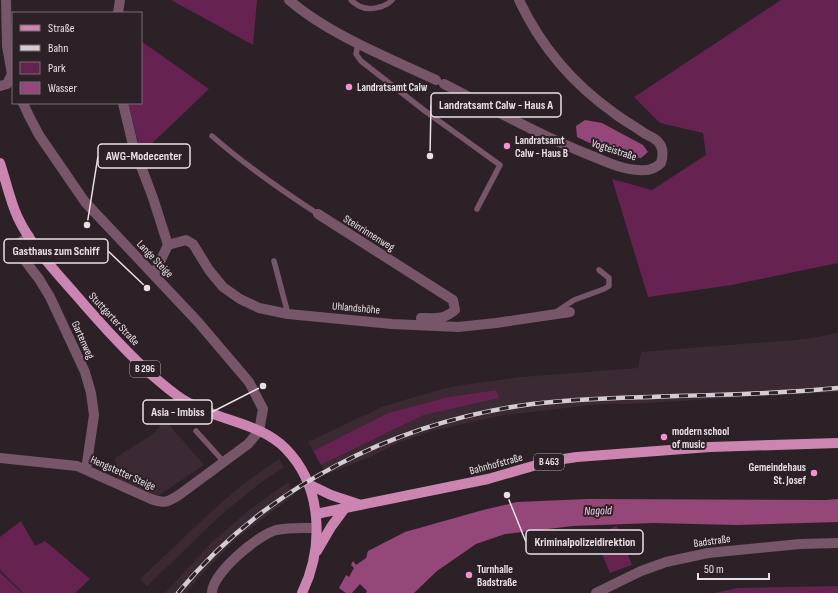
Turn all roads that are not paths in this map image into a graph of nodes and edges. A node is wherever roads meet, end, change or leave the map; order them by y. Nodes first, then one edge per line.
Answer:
1 (6, 0) edge
2 (120, 0) edge
3 (289, 0) edge
4 (351, 0) edge
5 (392, 0) edge
6 (519, 0) edge
7 (118, 12) edge
8 (358, 44) junction
9 (7, 86) edge
10 (23, 104) edge
11 (123, 104) edge
12 (212, 136) dead end
13 (0, 163) edge
14 (477, 210) dead end
15 (318, 214) joint
16 (29, 236) junction
17 (168, 245) junction
18 (274, 261) dead end
19 (599, 270) dead end
20 (154, 274) junction
21 (570, 312) dead end
22 (288, 314) junction
23 (553, 314) junction
24 (392, 324) junction
25 (258, 431) junction
26 (196, 432) dead end
27 (838, 444) edge
28 (0, 458) edge
29 (224, 462) junction
30 (86, 470) junction
31 (308, 484) junction
32 (360, 505) junction
33 (345, 508) junction
34 (316, 514) junction
35 (316, 528) junction
36 (838, 543) edge
37 (316, 553) junction
38 (212, 593) edge
39 (302, 593) edge
40 (596, 593) edge

1 - 9 street
2 - 7 street
3 - 8 street, Vogteistraße
4 - 5 lane
6 - 8 street, Vogteistraße
8 - 14 lane
10 - 20 street, Lange Steige
11 - 17 street
12 - 15 lane, Steinrinnenweg
13 - 16 main road, Stuttgarter Straße / B 296
15 - 24 street, Steinrinnenweg
16 - 25 main road, Stuttgarter Straße / B 296
16 - 30 street, Gartenweg
17 - 20 street
17 - 22 street, Uhlandshöhe
18 - 22 lane
19 - 23 lane
20 - 25 street, Lange Steige
21 - 23 street, Uhlandshöhe
22 - 24 street, Uhlandshöhe
23 - 24 street, Uhlandshöhe
25 - 29 street, Hengstetter Steige
25 - 31 main road, Stuttgarter Straße / B 296
26 - 29 lane
27 - 32 main road, Bahnhofstraße / B 463
28 - 30 street, Hengstetter Steige
29 - 30 street, Hengstetter Steige
31 - 32 main road
31 - 34 main road, Stuttgarter Straße / B 296
32 - 33 main road, Bahnhofstraße / B 463
33 - 34 main road, Bahnhofstraße / B 463
33 - 37 main road
34 - 35 main road, B 296
35 - 37 main road, B 296
35 - 38 street
36 - 40 street, Badstraße
37 - 39 main road, B 296

